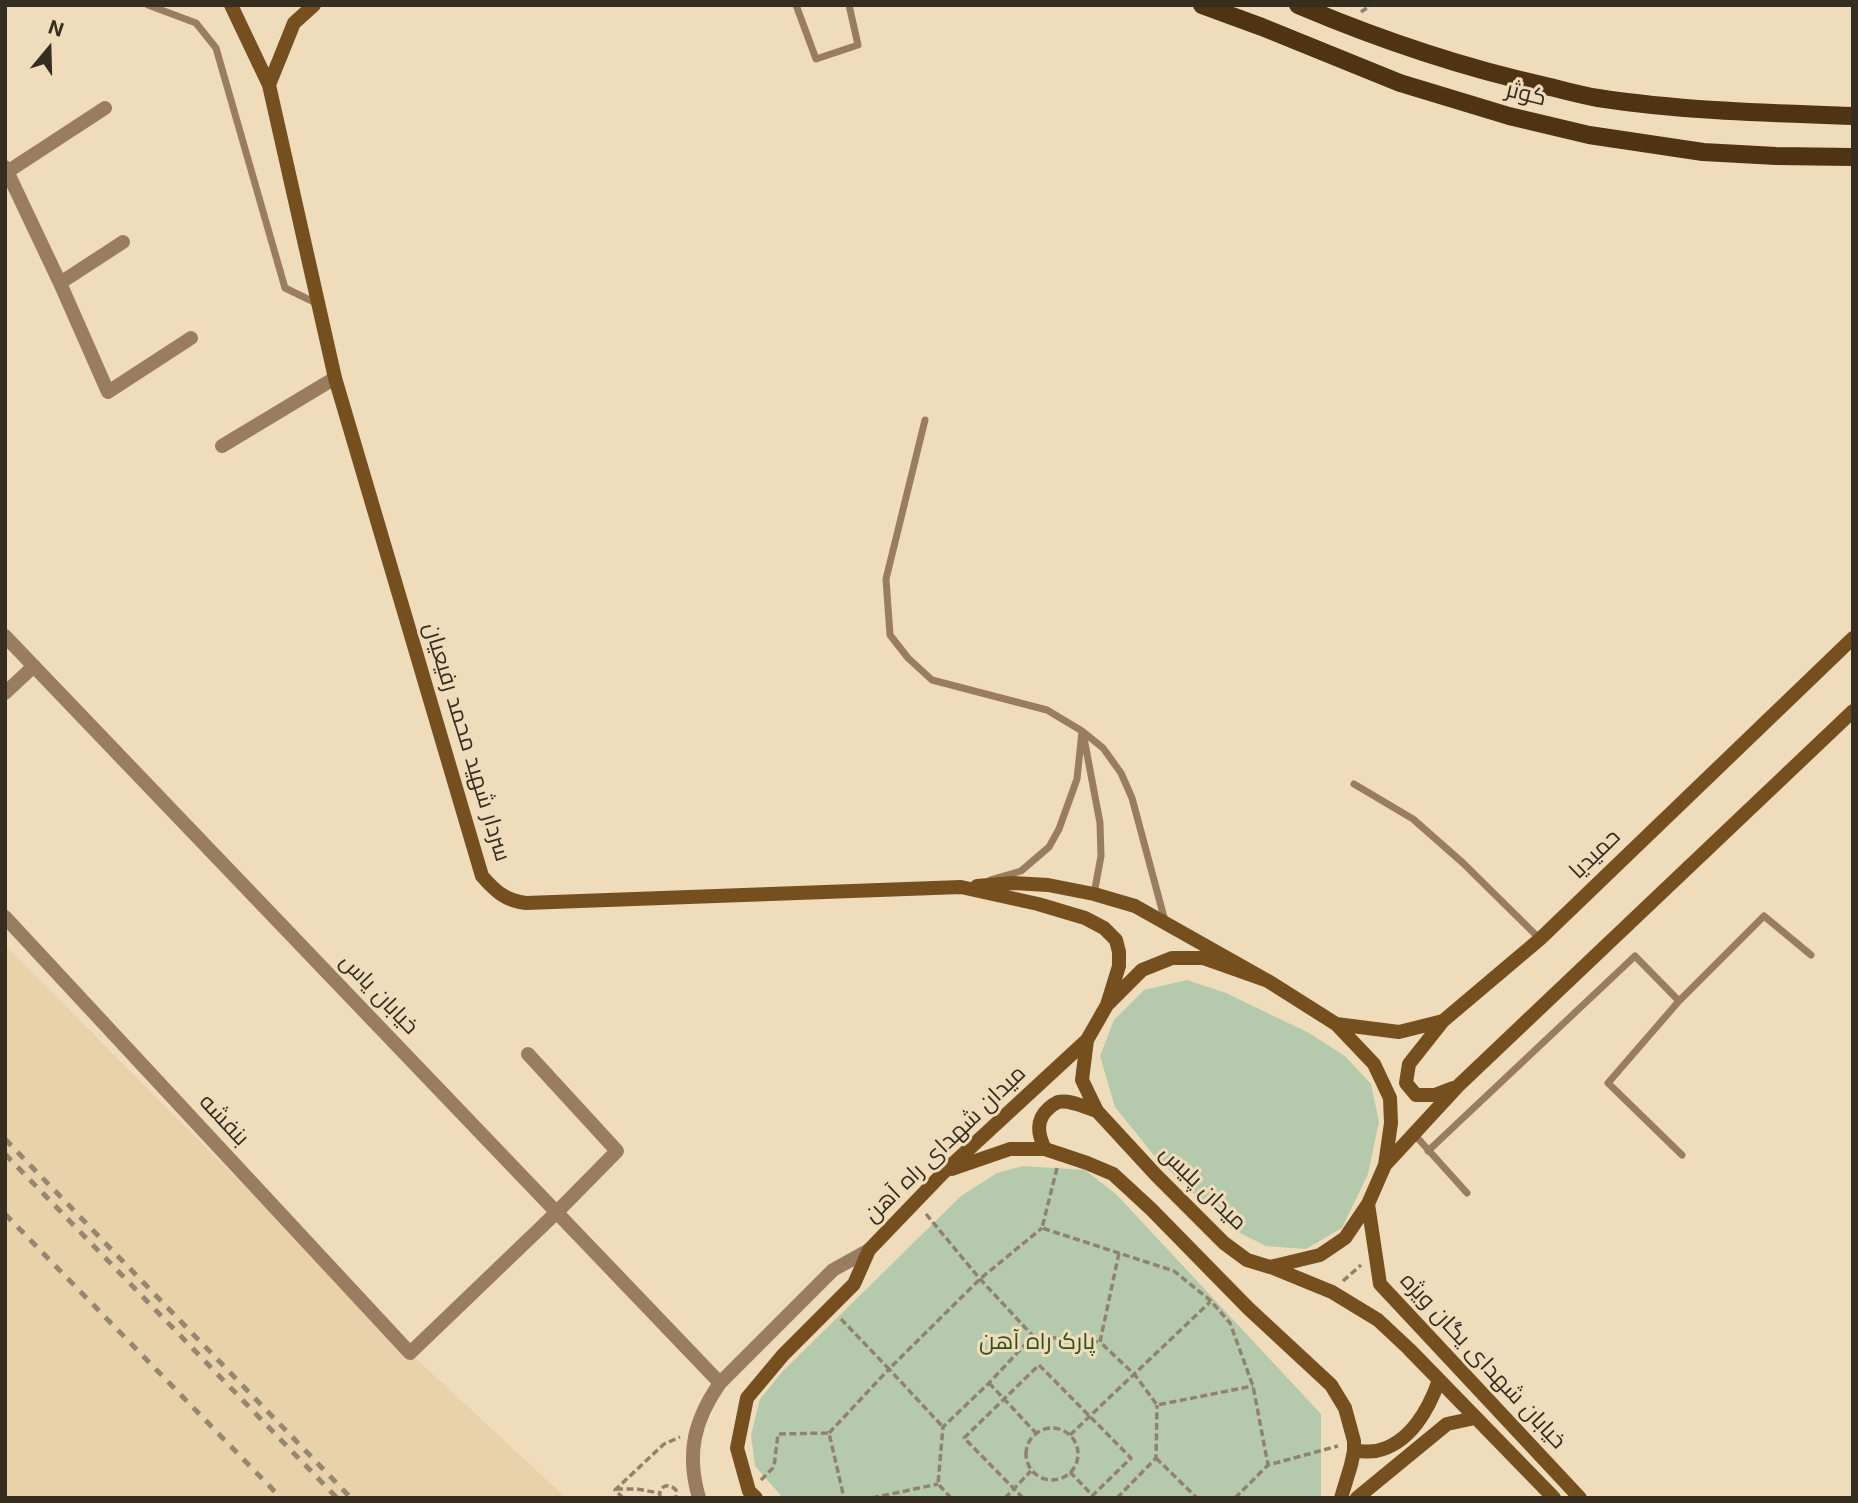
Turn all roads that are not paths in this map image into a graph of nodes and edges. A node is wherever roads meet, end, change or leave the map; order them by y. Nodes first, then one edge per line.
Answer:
1 (148, 5) edge
2 (231, 5) edge
3 (314, 5) edge
4 (796, 5) edge
5 (849, 5) edge
6 (1202, 5) edge
7 (1298, 5) edge
8 (269, 85) junction
9 (105, 108) dead end
10 (1853, 116) edge
11 (1853, 157) edge
12 (6, 169) edge
13 (123, 242) dead end
14 (60, 284) junction
15 (318, 304) junction
16 (191, 338) dead end
17 (335, 378) junction
18 (925, 420) dead end
19 (222, 446) dead end
20 (5, 636) edge
21 (1853, 638) edge
22 (34, 666) junction
23 (5, 693) edge
24 (1853, 711) edge
25 (1082, 731) junction
26 (1354, 784) dead end
27 (961, 887) junction
28 (1094, 894) junction
29 (5, 918) edge
30 (1165, 922) junction
31 (1540, 939) junction
32 (1811, 955) dead end
33 (1268, 981) junction
34 (1679, 1002) junction
35 (1107, 1005) junction
36 (1443, 1021) junction
37 (1336, 1024) junction
38 (1087, 1040) junction
39 (528, 1054) dead end
40 (1458, 1086) junction
41 (1097, 1111) junction
42 (1413, 1133) junction
43 (1045, 1149) junction
44 (1428, 1151) junction
45 (1682, 1155) dead end
46 (1385, 1165) junction
47 (944, 1172) junction
48 (1467, 1193) dead end
49 (1368, 1204) junction
50 (557, 1212) junction
51 (869, 1250) junction
52 (1270, 1267) junction
53 (1439, 1380) junction
54 (720, 1383) junction
55 (1475, 1418) junction
56 (1354, 1446) junction
57 (752, 1494) edge
58 (699, 1498) edge
59 (1341, 1498) edge
60 (1357, 1498) edge
61 (1554, 1498) edge
62 (1580, 1498) edge

1 - 15 lane
2 - 8 main road, سردار شهید محمد رفیعیان
3 - 8 main road
4 - 5 lane
6 - 11 main road, کوثر
7 - 10 main road, کوثر
8 - 15 main road, سردار شهید محمد رفیعیان
9 - 12 street
12 - 14 street
13 - 14 street
14 - 16 street
15 - 17 main road, سردار شهید محمد رفیعیان
17 - 19 street
17 - 27 main road, سردار شهید محمد رفیعیان
18 - 25 lane
20 - 22 street, خیابان یاس
21 - 31 main road, حمیدیا
22 - 23 street
22 - 50 street, خیابان یاس
24 - 40 main road
25 - 27 lane
25 - 28 lane
25 - 30 lane
26 - 31 lane
27 - 28 main road
27 - 35 main road, سردار شهید محمد رفیعیان
28 - 30 main road
29 - 50 street, بنفشه
30 - 33 main road
31 - 36 main road, حمیدیا
32 - 34 lane
33 - 35 main road, میدان پلیس
33 - 37 main road, میدان پلیس
34 - 44 lane
34 - 45 lane
35 - 38 main road, میدان پلیس
36 - 37 main road, حمیدیا
36 - 40 main road
37 - 46 main road, میدان پلیس
38 - 41 main road, میدان پلیس
38 - 47 main road, میدان شهدای راه آهن
39 - 50 street
40 - 42 main road
41 - 43 main road
41 - 52 main road, میدان پلیس
42 - 44 lane
42 - 46 main road
43 - 47 main road
43 - 56 main road
44 - 48 lane
46 - 49 main road, میدان پلیس
47 - 51 main road, میدان شهدای راه آهن
49 - 52 main road, میدان پلیس
49 - 62 main road, خیابان شهدای یگان ویژه
50 - 54 street, خیابان یاس
51 - 54 street
51 - 57 main road, میدان شهدای راه آهن
52 - 53 main road, خیابان شهدای یگان ویژه
53 - 55 main road, خیابان شهدای یگان ویژه
53 - 56 main road
54 - 58 street
55 - 60 main road
55 - 61 main road, خیابان شهدای یگان ویژه
56 - 59 main road

